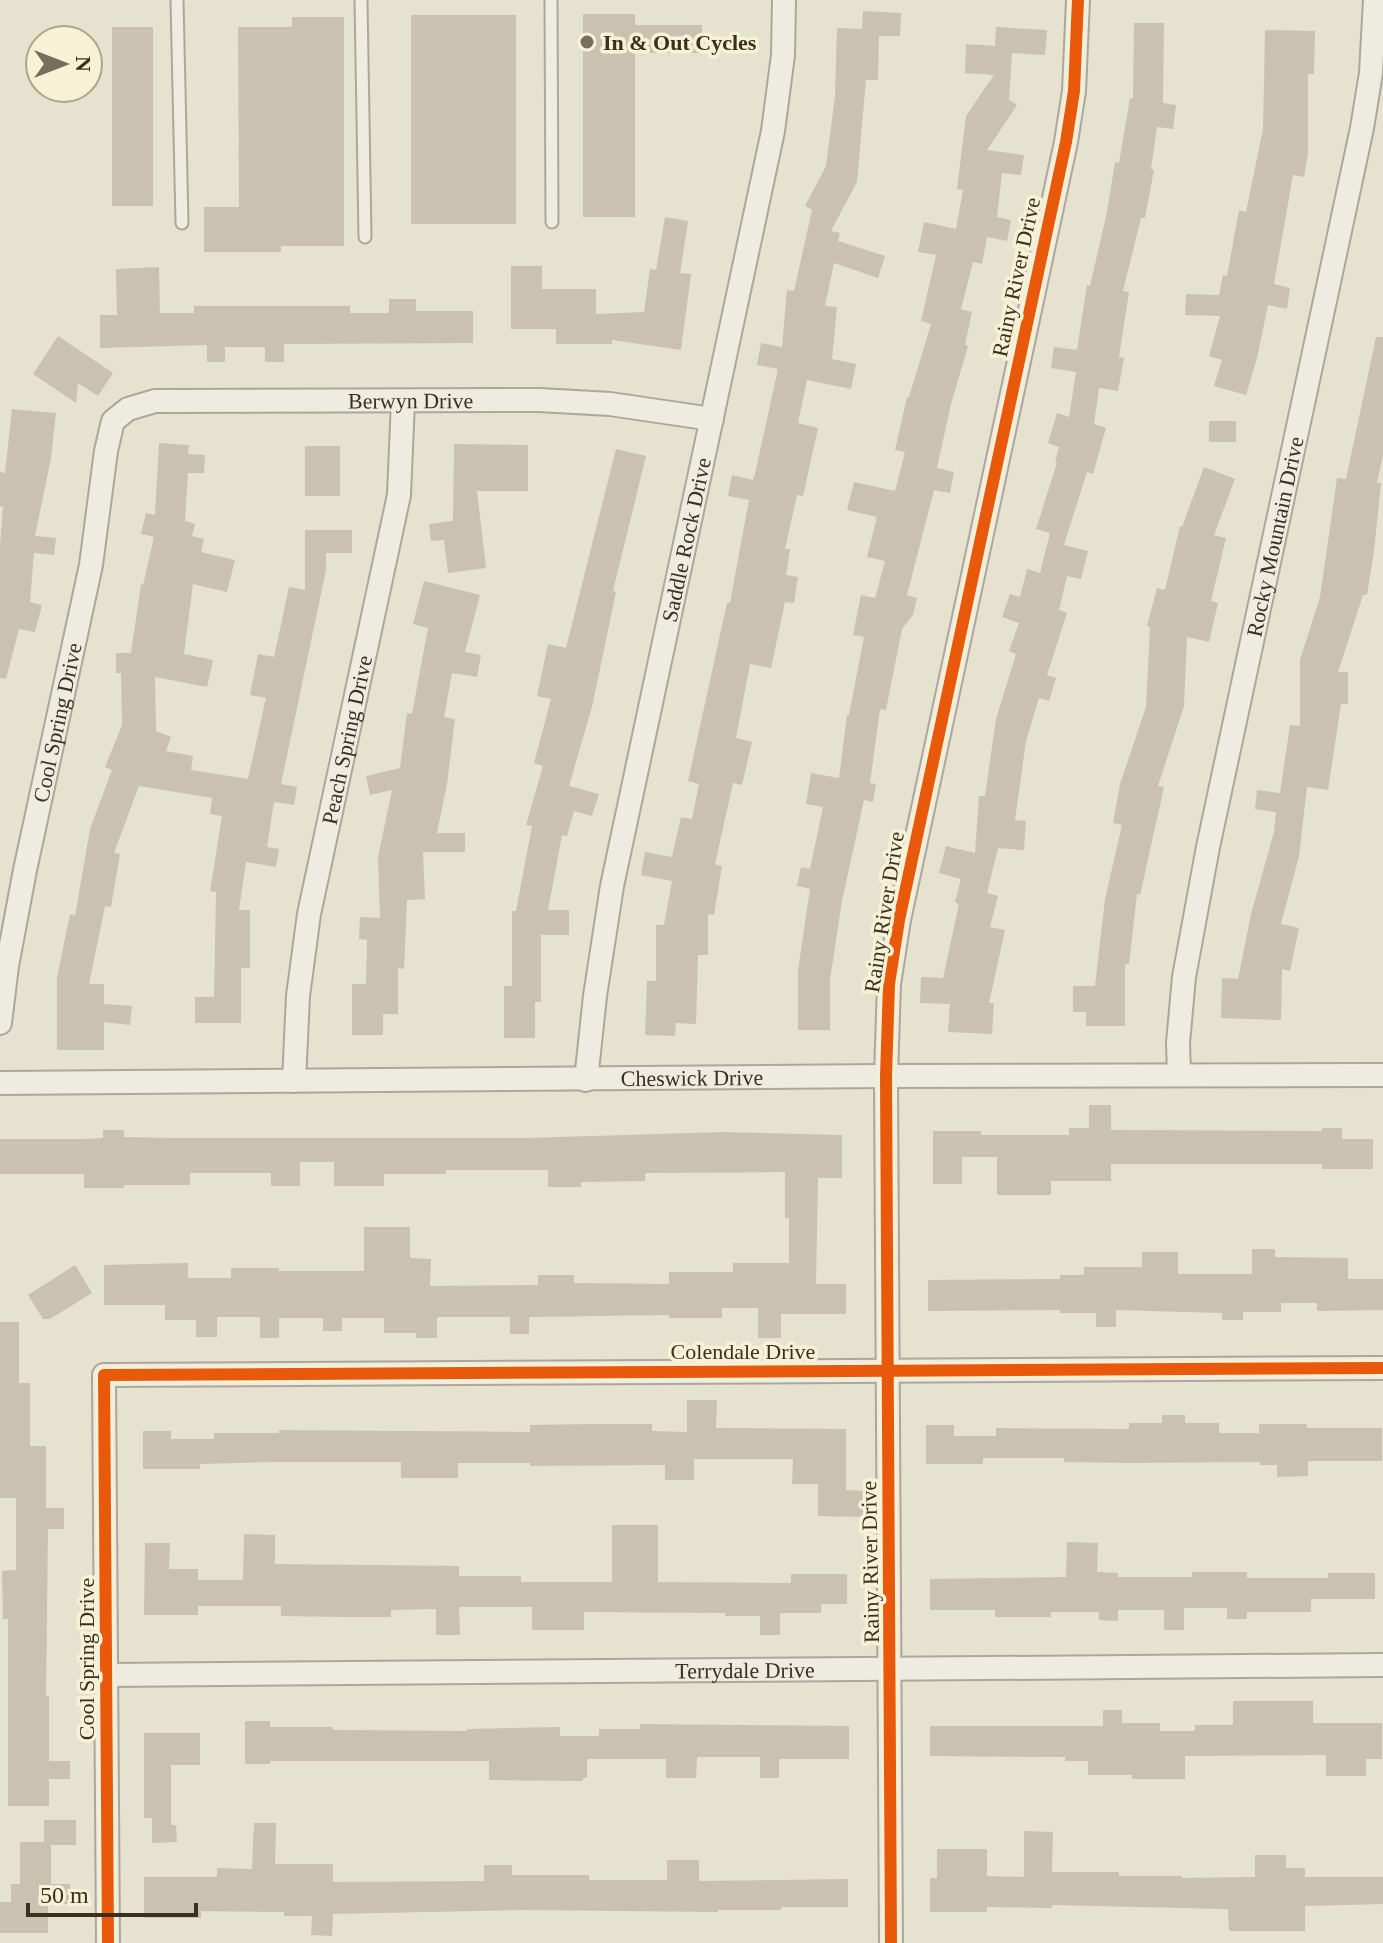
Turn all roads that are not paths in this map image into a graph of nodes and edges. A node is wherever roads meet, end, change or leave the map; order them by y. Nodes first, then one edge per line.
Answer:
1 (177, 0) edge
2 (361, 0) edge
3 (551, 0) edge
4 (784, 0) edge
5 (1078, 0) edge
6 (1375, 0) edge
7 (552, 222) dead end
8 (182, 223) dead end
9 (365, 237) dead end
10 (403, 401) junction
11 (712, 419) junction
12 (113, 421) joint
13 (0, 1023) edge
14 (1179, 1075) junction
15 (1383, 1075) edge
16 (886, 1076) junction
17 (586, 1080) junction
18 (294, 1081) junction
19 (0, 1083) edge
20 (1383, 1368) edge
21 (888, 1370) junction
22 (104, 1375) joint
23 (1383, 1665) edge
24 (891, 1668) junction
25 (107, 1675) junction
26 (108, 1943) edge
27 (891, 1943) edge

1 - 8 lane
2 - 9 lane
3 - 7 lane
4 - 11 street, Saddle Rock Drive
5 - 16 street, Rainy River Drive
6 - 14 street, Rocky Mountain Drive
10 - 11 street, Berwyn Drive
10 - 12 street, Berwyn Drive
10 - 18 street, Peach Spring Drive
11 - 17 street, Saddle Rock Drive
12 - 13 street, Cool Spring Drive
14 - 15 street, Cheswick Drive
14 - 16 street, Cheswick Drive
16 - 17 street, Cheswick Drive
16 - 21 street, Rainy River Drive
17 - 18 street, Cheswick Drive
18 - 19 street, Cheswick Drive
20 - 21 street, Colendale Drive
21 - 22 street, Colendale Drive
21 - 24 street, Rainy River Drive
22 - 25 street, Cool Spring Drive
23 - 24 street, Terrydale Drive
24 - 25 street, Terrydale Drive
24 - 27 street, Rainy River Drive
25 - 26 street, Cool Spring Drive

